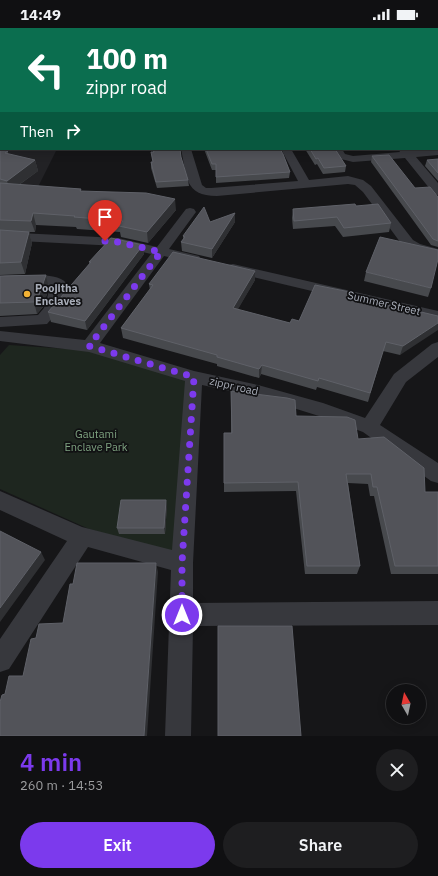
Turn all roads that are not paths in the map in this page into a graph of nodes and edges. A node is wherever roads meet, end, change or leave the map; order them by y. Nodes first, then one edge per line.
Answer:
1 (186, 150) edge
2 (287, 150) edge
3 (337, 150) edge
4 (406, 152) edge
5 (438, 152) edge
6 (354, 164) dead end
7 (358, 182) junction
8 (305, 184) junction
9 (438, 191) edge
10 (190, 212) dead end
11 (0, 236) edge
12 (161, 252) junction
13 (438, 253) edge
14 (207, 262) edge
15 (222, 266) edge
16 (0, 282) edge
17 (438, 316) edge
18 (3, 331) edge
19 (89, 346) junction
20 (438, 348) edge
21 (194, 377) junction
22 (369, 428) junction
23 (438, 475) edge
24 (0, 500) edge
25 (82, 537) junction
26 (182, 563) junction
27 (438, 613) edge
28 (182, 615) junction
29 (0, 660) edge
30 (178, 736) edge

1 - 8 street
2 - 8 street
3 - 4 street
4 - 5 street
4 - 9 street
6 - 7 street
7 - 8 street
7 - 13 street
10 - 12 street
11 - 12 street
12 - 14 street
12 - 19 street
15 - 17 street, Summer Street
16 - 18 street
18 - 19 street, zippr road
19 - 21 street, zippr road
20 - 22 street
21 - 22 street, zippr road
21 - 26 street
22 - 23 street, zippr road
24 - 25 street
25 - 26 street
25 - 29 street
26 - 28 street
27 - 28 street
28 - 30 street

